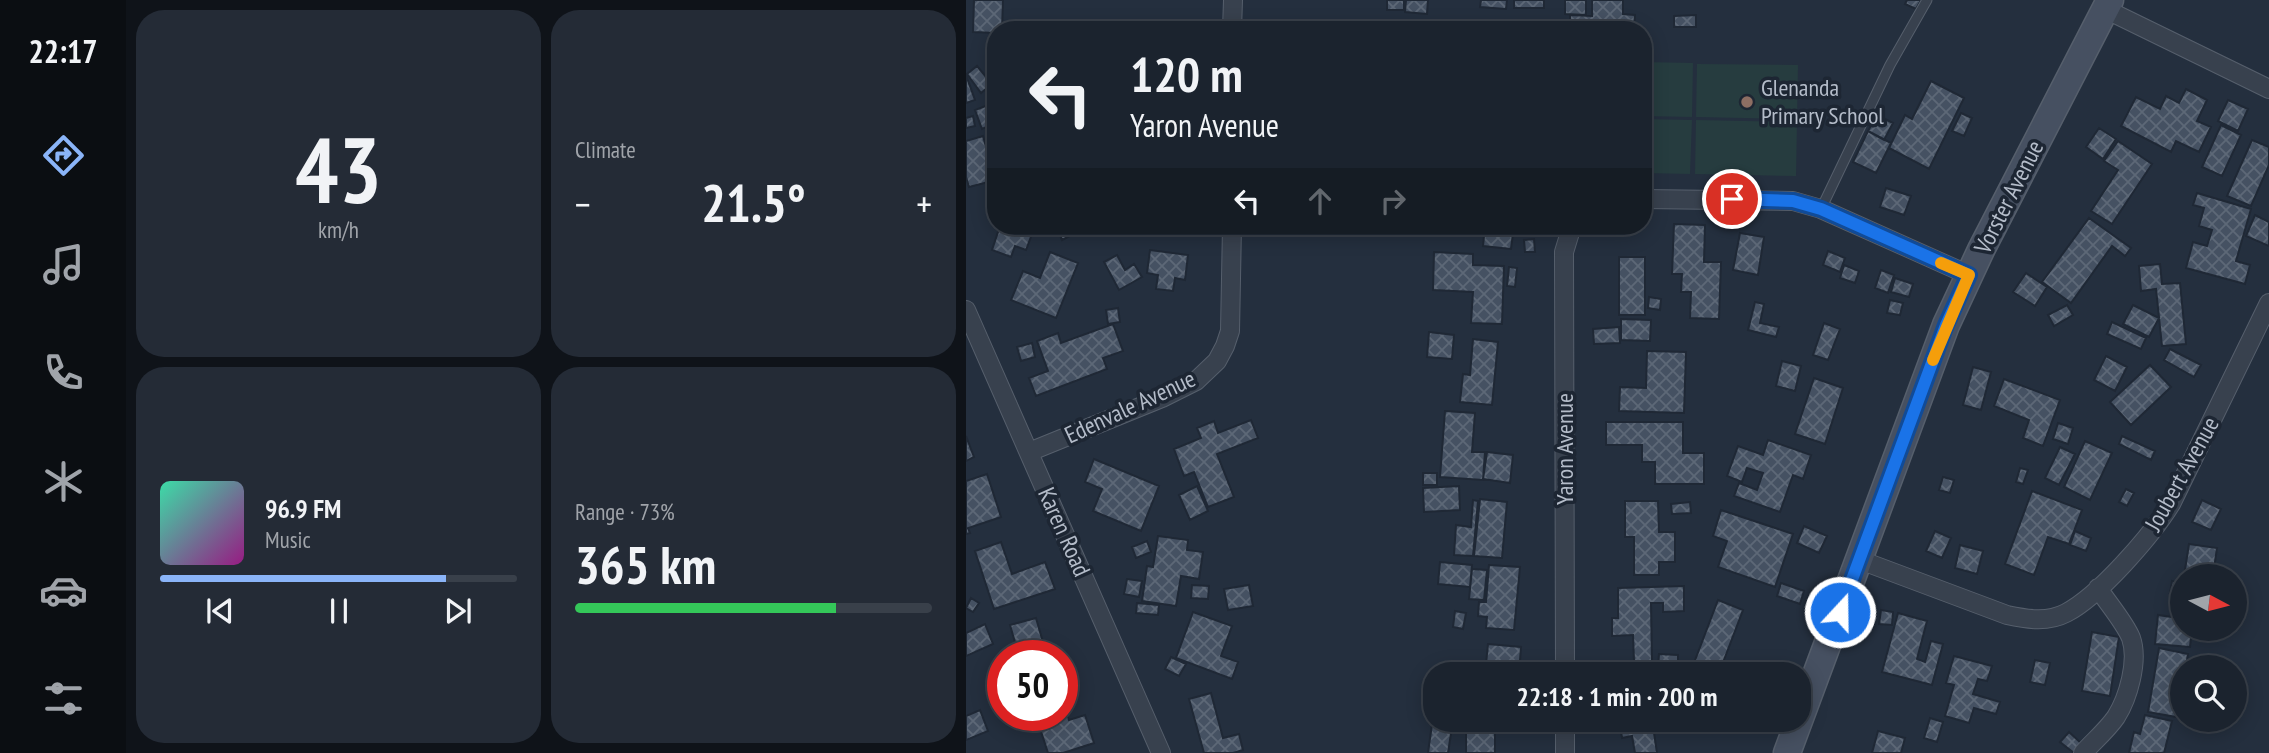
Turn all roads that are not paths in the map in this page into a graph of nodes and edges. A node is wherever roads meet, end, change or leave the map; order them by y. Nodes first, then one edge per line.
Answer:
1 (1233, 0) edge
2 (1927, 0) edge
3 (2108, 5) edge
4 (1233, 21) edge
5 (2269, 89) edge
6 (1652, 199) edge
7 (1821, 209) junction
8 (1232, 235) edge
9 (1569, 235) edge
10 (1969, 275) junction
11 (2269, 303) edge
12 (966, 310) edge
13 (1028, 452) junction
14 (1860, 560) junction
15 (2098, 588) junction
16 (1565, 662) edge
17 (1565, 732) edge
18 (1161, 753) edge
19 (1565, 753) edge
20 (1787, 753) edge
21 (2083, 753) edge

1 - 4 street
2 - 7 lane
3 - 5 street
3 - 10 main road, Vorster Avenue
6 - 7 street
7 - 10 street
8 - 13 street, Edenvale Avenue
9 - 16 street, Yaron Avenue
10 - 14 main road, Vorster Avenue
11 - 15 street, Joubert Avenue
12 - 13 street, Karen Road
13 - 18 street, Karen Road
14 - 15 street, Joubert Avenue
14 - 20 main road, Vorster Avenue
15 - 21 street
17 - 19 street

